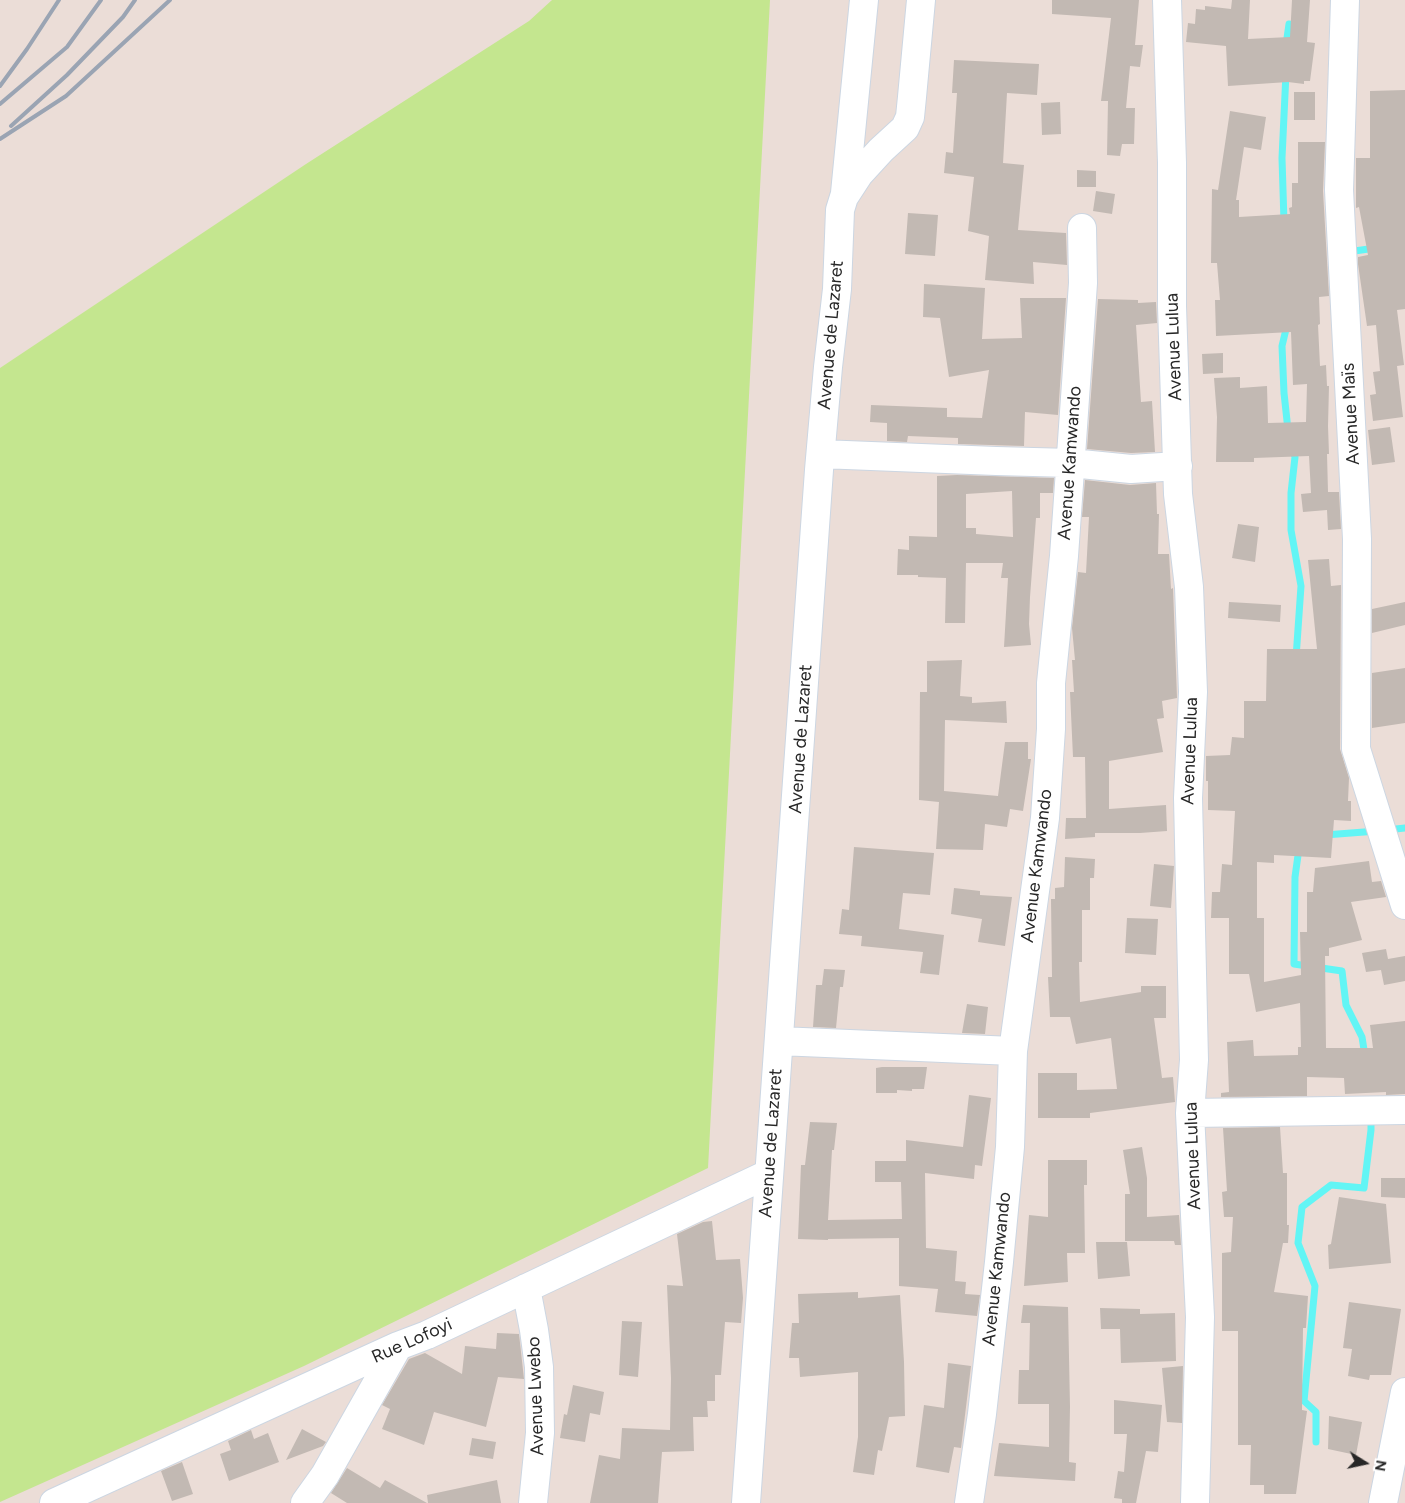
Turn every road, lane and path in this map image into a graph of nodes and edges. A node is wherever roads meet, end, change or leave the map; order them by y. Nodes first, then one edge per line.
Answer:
1 (864, 0) edge
2 (921, 0) edge
3 (1166, 0) edge
4 (1345, 0) edge
5 (844, 197) junction
6 (1082, 228) dead end
7 (821, 454) junction
8 (1070, 463) junction
9 (1178, 466) junction
10 (1405, 905) edge
11 (779, 1041) junction
12 (1013, 1052) junction
13 (1405, 1110) edge
14 (1190, 1113) junction
15 (768, 1174) junction
16 (526, 1288) junction
17 (398, 1346) junction
18 (1405, 1392) edge
19 (1391, 1499) edge
20 (65, 1501) edge
21 (305, 1503) edge
22 (532, 1503) edge
23 (746, 1503) edge
24 (969, 1503) edge
25 (1195, 1503) edge

1 - 5 street
2 - 5 street, Avenue de Lazaret
3 - 9 street, Avenue Lulua
4 - 10 street, Avenue Maïs
5 - 7 street, Avenue de Lazaret
6 - 8 street, Avenue Kamwando
7 - 8 street
7 - 11 street, Avenue de Lazaret
8 - 9 street
8 - 12 street, Avenue Kamwando
9 - 14 street, Avenue Lulua
11 - 12 street
11 - 15 street, Avenue de Lazaret
12 - 24 street, Avenue Kamwando
13 - 14 street
14 - 25 street, Avenue Lulua
15 - 16 street, Rue Lofoyi
15 - 23 street, Avenue de Lazaret
16 - 17 street, Rue Lofoyi
16 - 22 street, Avenue Lwebo
17 - 20 street, Rue Lofoyi
17 - 21 street
18 - 19 street

